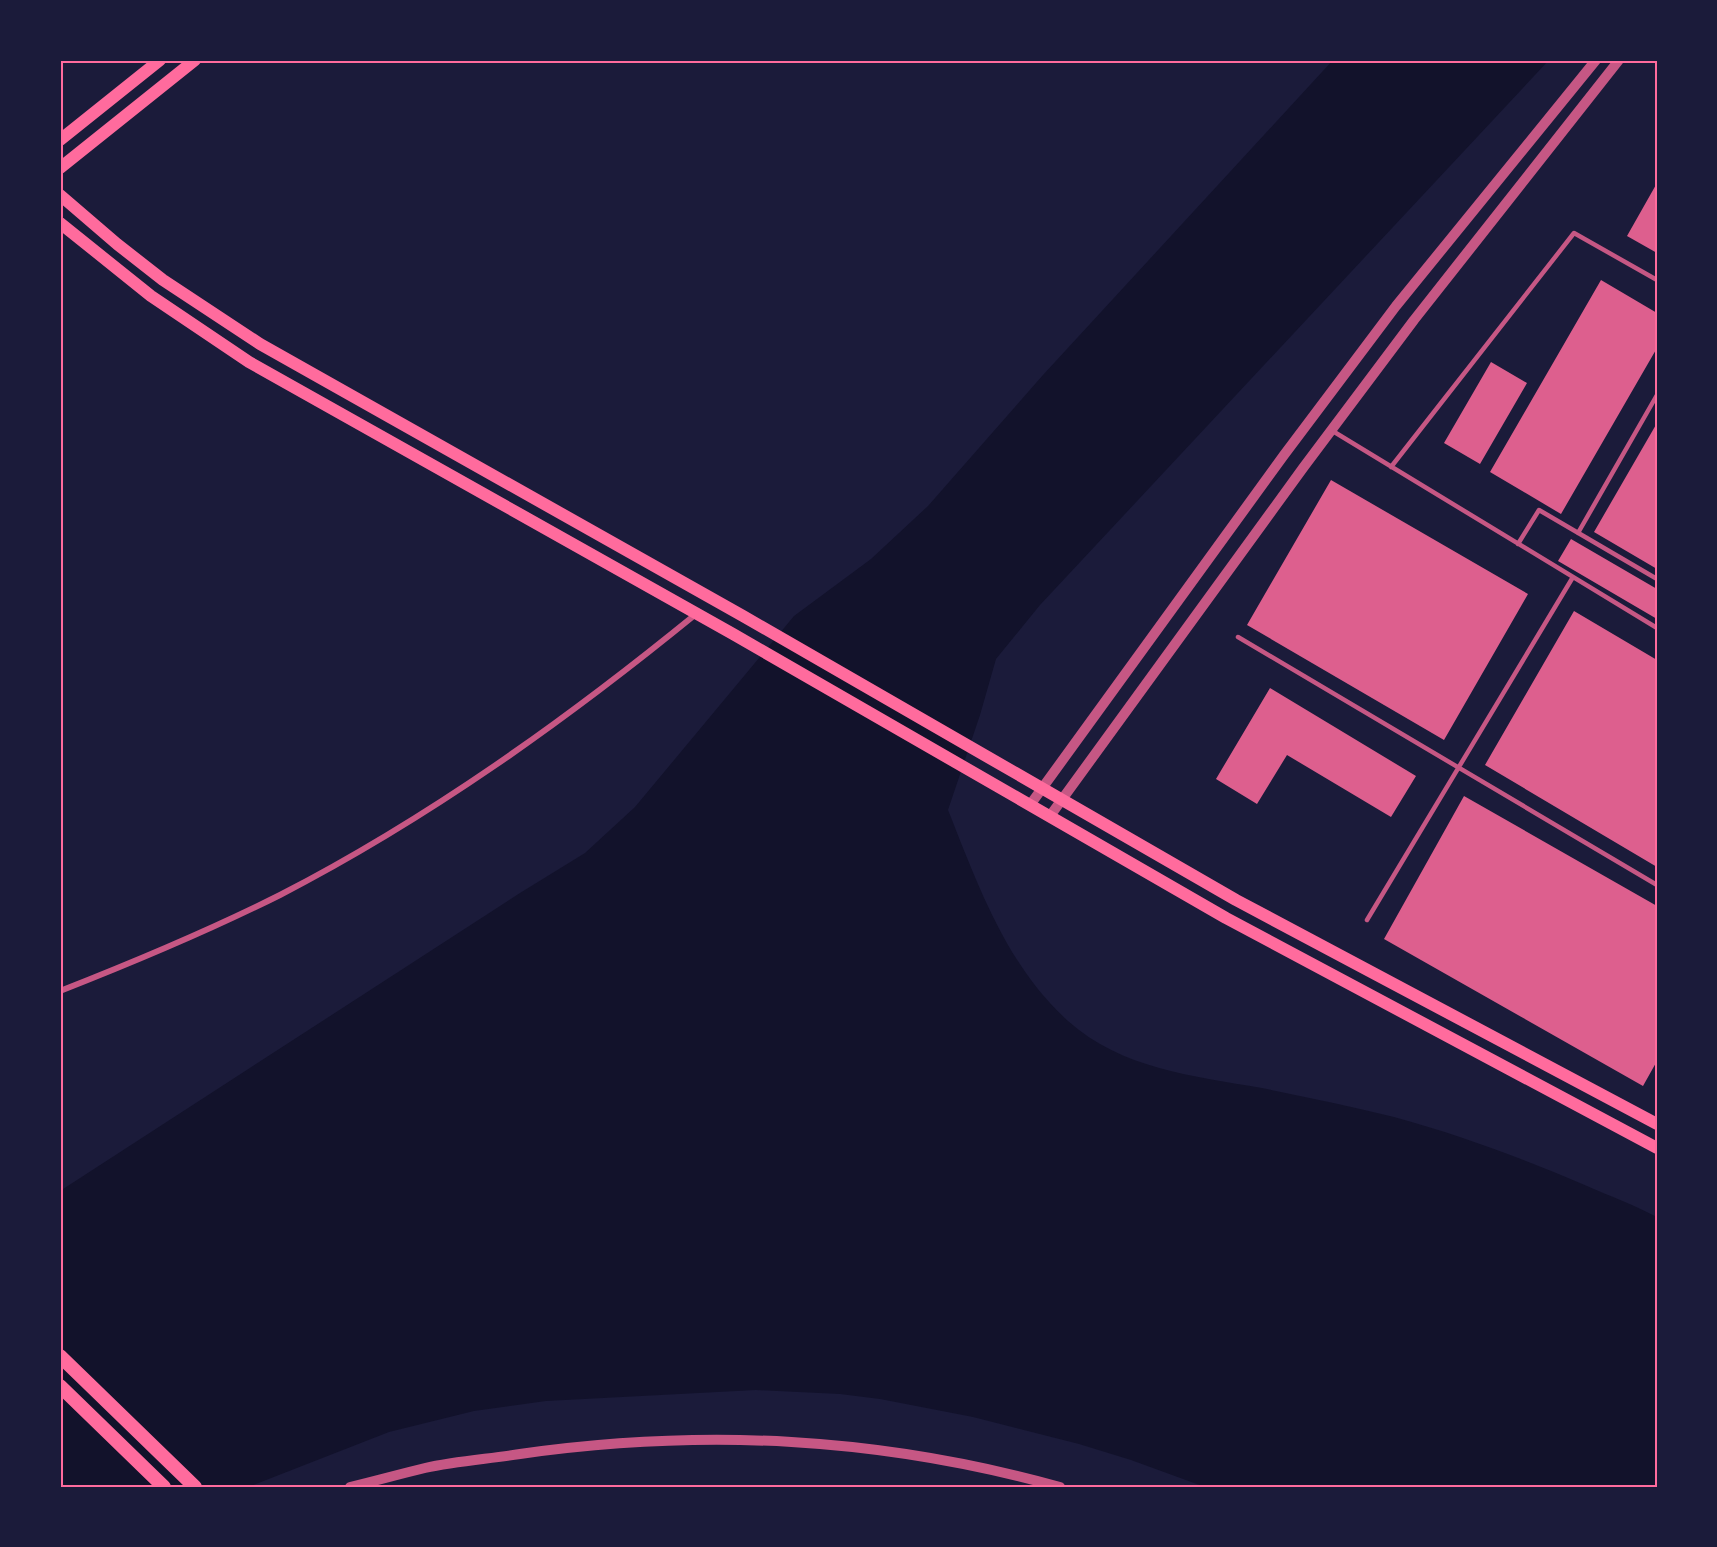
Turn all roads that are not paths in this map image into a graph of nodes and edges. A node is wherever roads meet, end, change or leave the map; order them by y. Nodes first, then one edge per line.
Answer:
1 (160, 60) edge
2 (195, 60) edge
3 (1596, 60) edge
4 (1619, 60) edge
5 (60, 140) edge
6 (60, 168) edge
7 (60, 195) edge
8 (60, 223) edge
9 (1657, 280) edge
10 (1657, 395) edge
11 (1331, 430) junction
12 (1390, 466) junction
13 (1578, 533) junction
14 (1518, 544) junction
15 (1573, 577) junction
16 (1657, 579) edge
17 (697, 614) junction
18 (1657, 628) edge
19 (1238, 637) dead end
20 (1459, 767) junction
21 (1042, 788) junction
22 (1062, 800) junction
23 (1030, 805) junction
24 (1050, 816) junction
25 (1657, 885) edge
26 (1367, 920) dead end
27 (60, 991) edge
28 (1657, 1124) edge
29 (1657, 1148) edge
30 (60, 1356) edge
31 (60, 1386) edge
32 (164, 1487) edge
33 (195, 1487) edge
34 (350, 1487) edge
35 (1060, 1487) edge

1 - 5 main road
2 - 6 main road
3 - 21 street
4 - 11 street
7 - 21 main road
8 - 17 main road
9 - 12 lane
10 - 13 lane
11 - 12 lane
11 - 22 street
12 - 14 lane
13 - 14 lane
13 - 16 lane
14 - 15 lane
15 - 18 lane
15 - 20 lane
17 - 23 main road
17 - 27 street
19 - 20 lane
20 - 25 lane
20 - 26 lane
21 - 22 main road
21 - 23 street
22 - 24 street
22 - 28 main road
23 - 24 main road
24 - 29 main road
30 - 33 highway
31 - 32 highway
34 - 35 street

